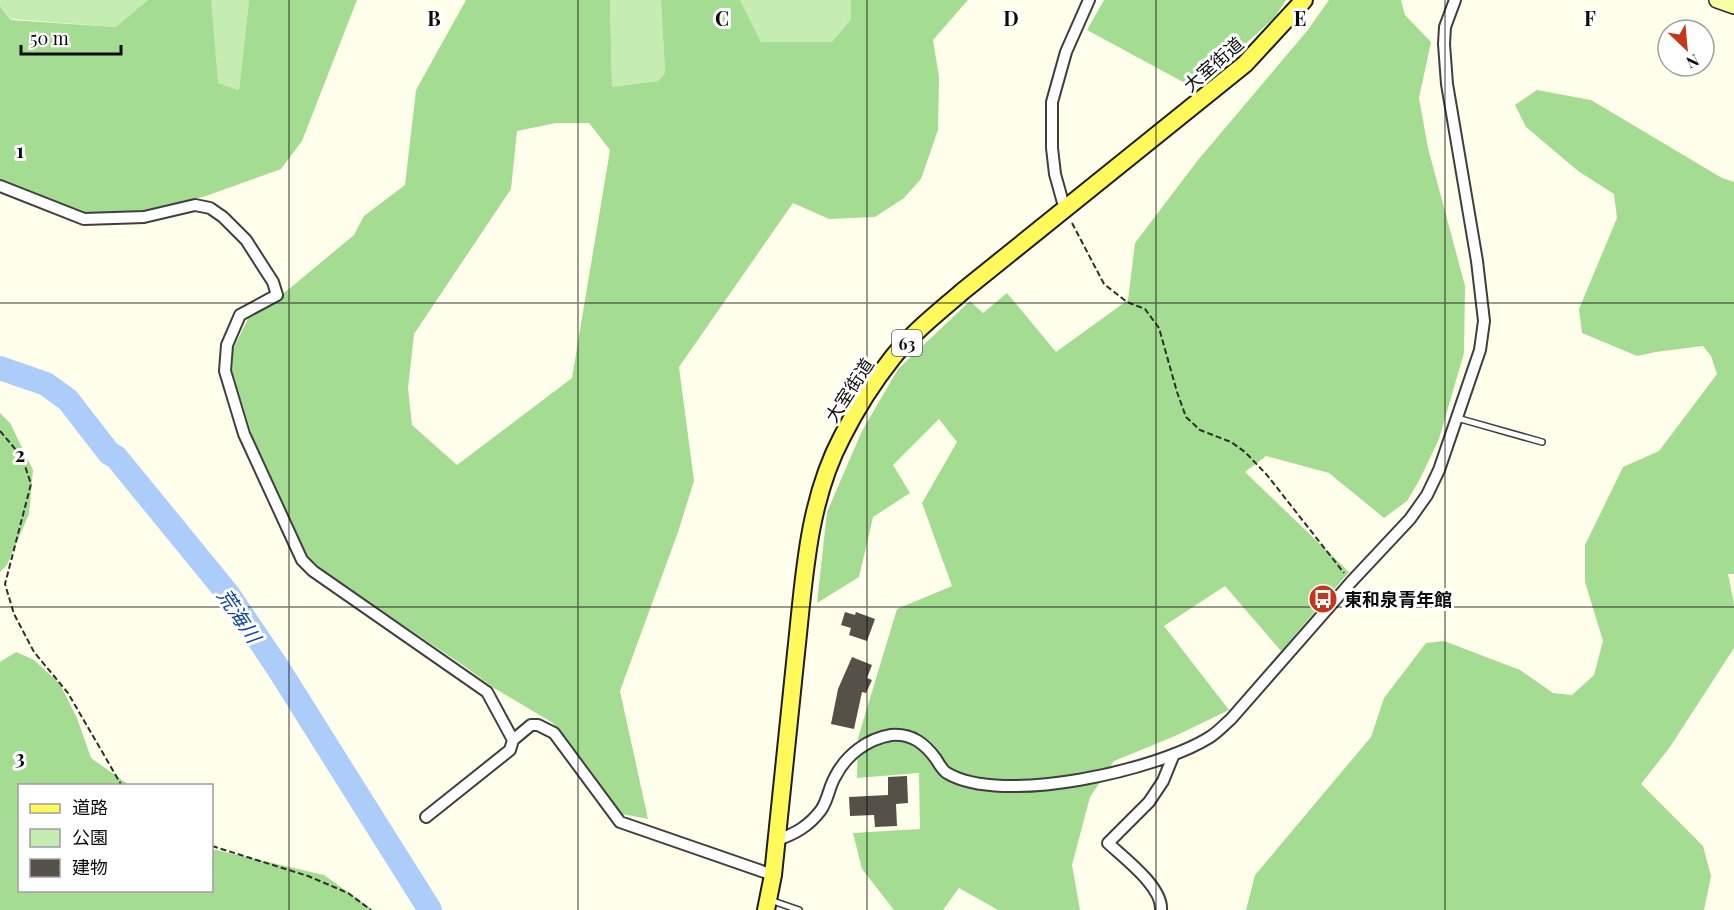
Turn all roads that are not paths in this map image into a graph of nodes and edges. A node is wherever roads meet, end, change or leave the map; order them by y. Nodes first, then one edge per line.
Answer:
1 (1089, 0) edge
2 (1304, 0) edge
3 (1455, 0) edge
4 (1717, 0) edge
5 (1734, 6) edge
6 (0, 186) edge
7 (1065, 210) junction
8 (1456, 418) junction
9 (1542, 442) dead end
10 (513, 740) junction
11 (1174, 754) junction
12 (426, 817) dead end
13 (777, 840) junction
14 (773, 875) junction
15 (767, 905) edge
16 (799, 910) edge
17 (1161, 910) edge

1 - 7 street
2 - 7 main road, 大室街道 / 63
3 - 8 street
4 - 5 street
6 - 10 street
7 - 13 main road, 大室街道 / 63
8 - 9 lane
8 - 11 street
10 - 12 street
10 - 14 street
11 - 13 street
11 - 17 street
13 - 14 main road, 大室街道 / 63
14 - 15 main road, 大室街道 / 63
15 - 16 lane

